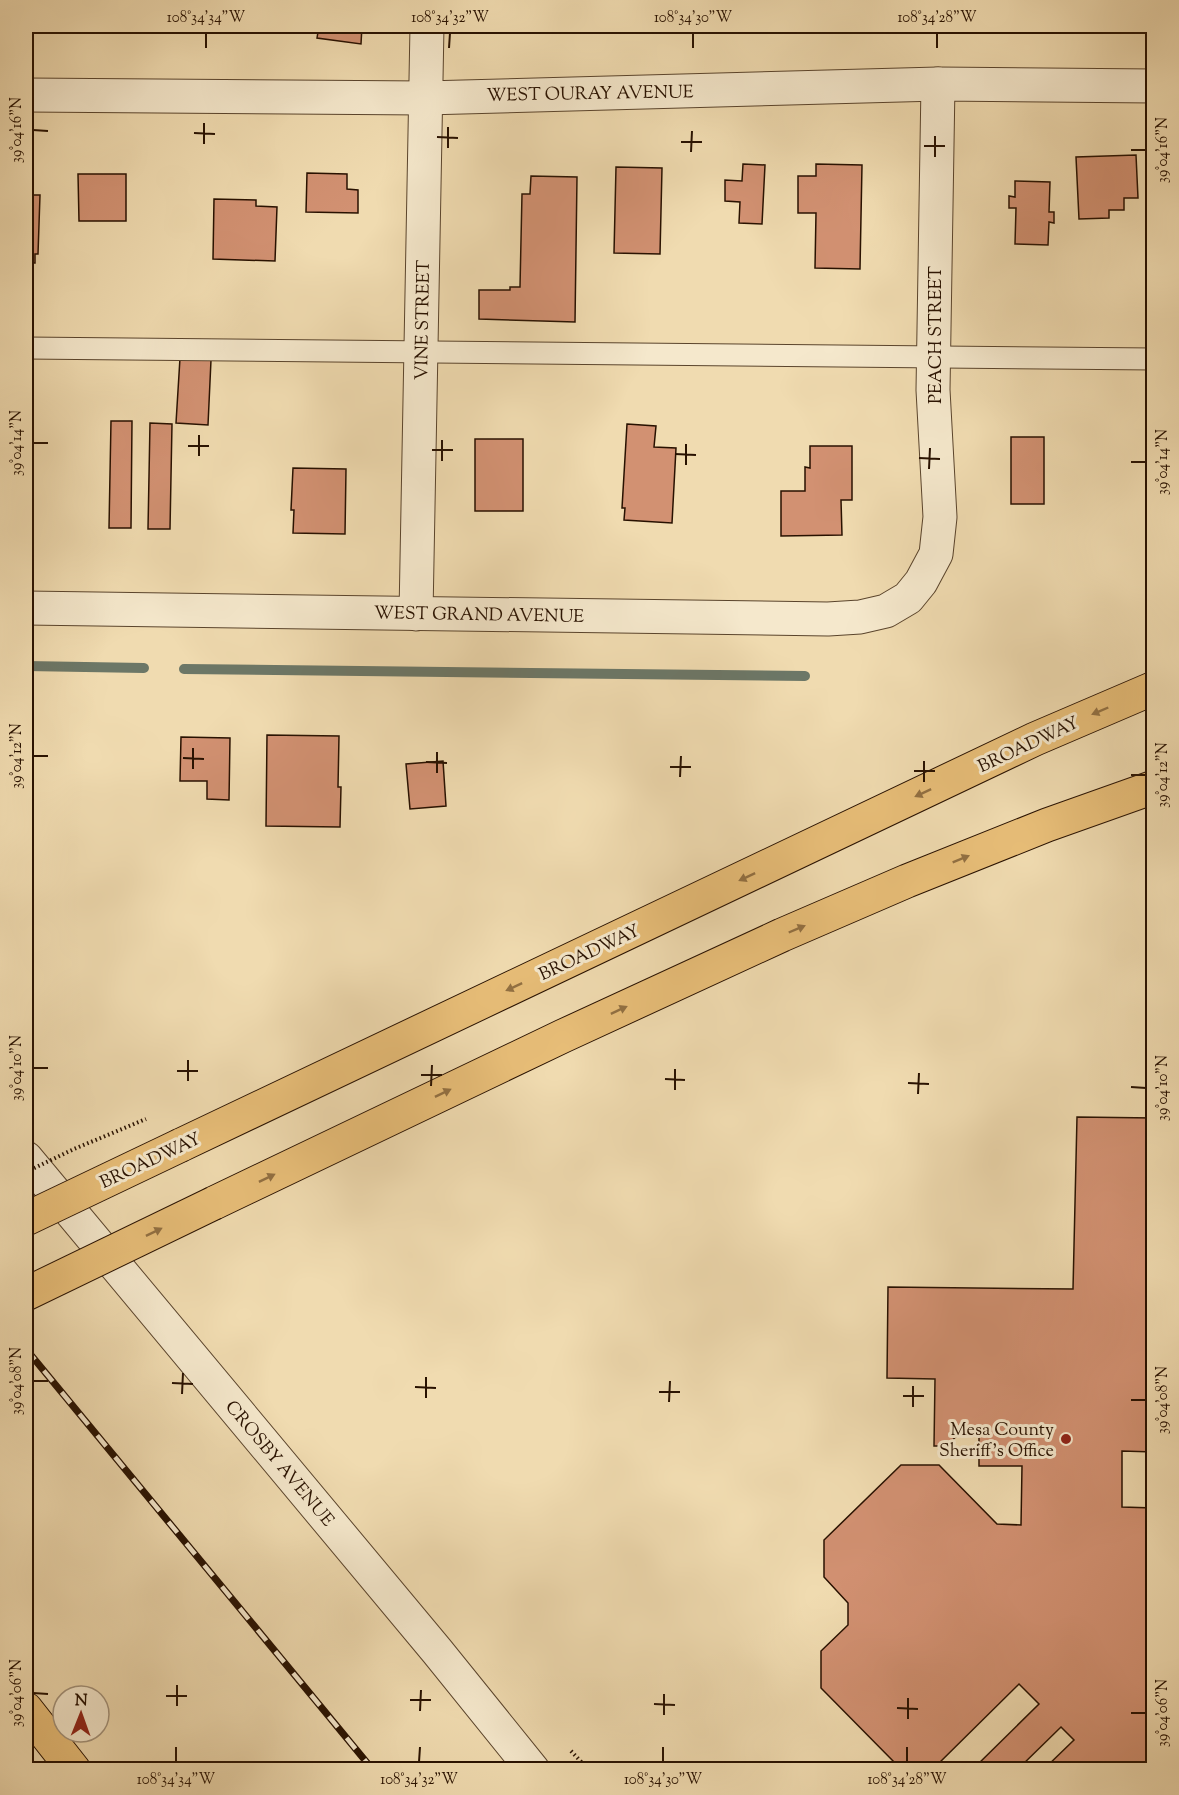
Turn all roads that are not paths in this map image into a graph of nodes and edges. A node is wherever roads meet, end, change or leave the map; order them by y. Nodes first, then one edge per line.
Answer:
1 (427, 26) edge
2 (938, 84) junction
3 (1154, 86) edge
4 (26, 95) edge
5 (425, 98) junction
6 (26, 348) edge
7 (421, 351) junction
8 (934, 356) junction
9 (1154, 358) edge
10 (921, 582) joint
11 (26, 608) edge
12 (416, 614) junction
13 (1154, 688) edge
14 (1154, 787) edge
15 (26, 1158) edge
16 (26, 1219) edge
17 (26, 1293) edge
18 (26, 1709) edge
19 (74, 1770) edge
20 (534, 1770) edge

1 - 5 street, VINE STREET
2 - 3 street, WEST OURAY AVENUE
2 - 5 street, WEST OURAY AVENUE
2 - 8 street, PEACH STREET
4 - 5 street, WEST OURAY AVENUE
5 - 7 street, VINE STREET
6 - 7 lane
7 - 8 lane
7 - 12 street, VINE STREET
8 - 9 lane
8 - 10 street, PEACH STREET
10 - 12 street, WEST GRAND AVENUE
11 - 12 street, WEST GRAND AVENUE
13 -> 16 main road, BROADWAY, bridge
17 -> 14 main road, bridge
15 - 20 street, CROSBY AVENUE
18 - 19 main road

